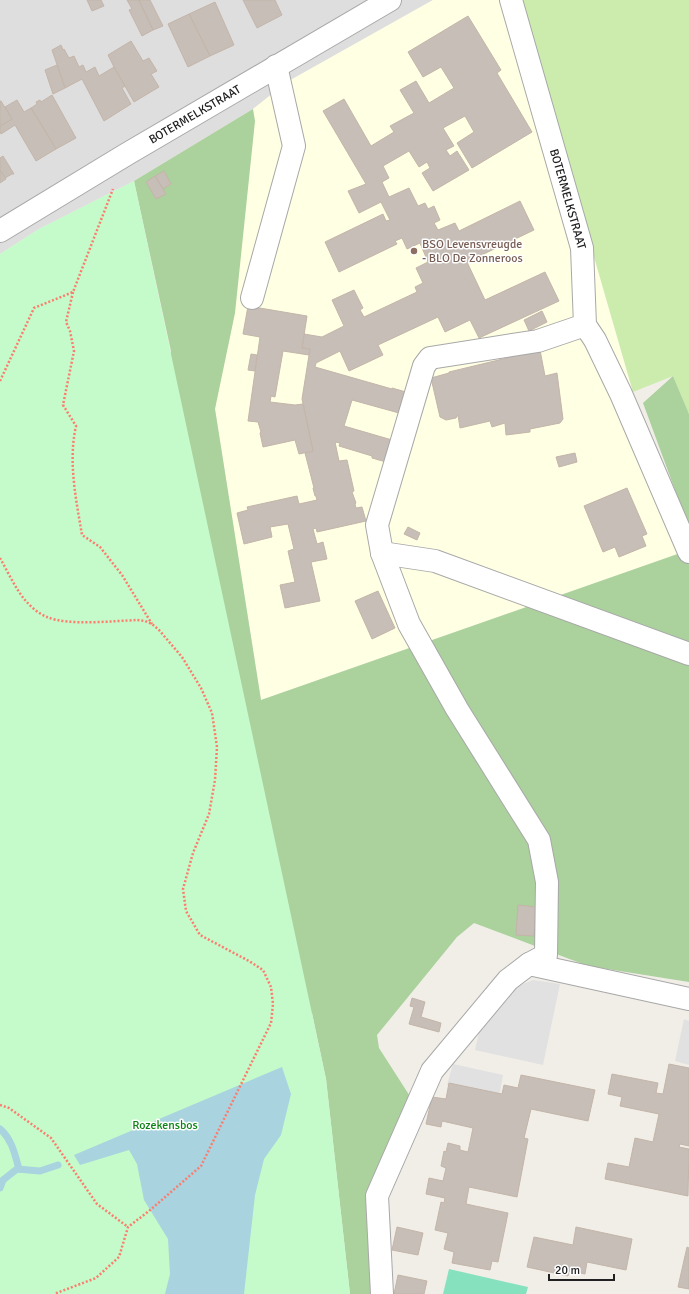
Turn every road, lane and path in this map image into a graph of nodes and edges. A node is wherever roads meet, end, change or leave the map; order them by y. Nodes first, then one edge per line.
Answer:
1 (390, 0) edge
2 (511, 0) edge
3 (276, 66) junction
4 (126, 154) junction
5 (0, 231) edge
6 (73, 292) junction
7 (252, 298) dead end
8 (585, 325) junction
9 (0, 381) edge
10 (689, 552) edge
11 (382, 553) junction
12 (0, 558) edge
13 (152, 624) junction
14 (689, 654) edge
15 (529, 964) junction
16 (689, 999) edge
17 (0, 1105) edge
18 (128, 1228) junction
19 (54, 1294) edge
20 (382, 1294) edge

1 - 3 street, BOTERMELKSTRAAT
2 - 8 street, BOTERMELKSTRAAT
3 - 4 street, BOTERMELKSTRAAT
3 - 7 street
4 - 5 street, BOTERMELKSTRAAT
4 - 6 path
6 - 9 path
6 - 13 path
8 - 10 street, BOTERMELKSTRAAT
8 - 11 street
11 - 14 street
11 - 15 street
12 - 13 path
13 - 18 path
15 - 16 street
15 - 20 street
17 - 18 path
18 - 19 path

